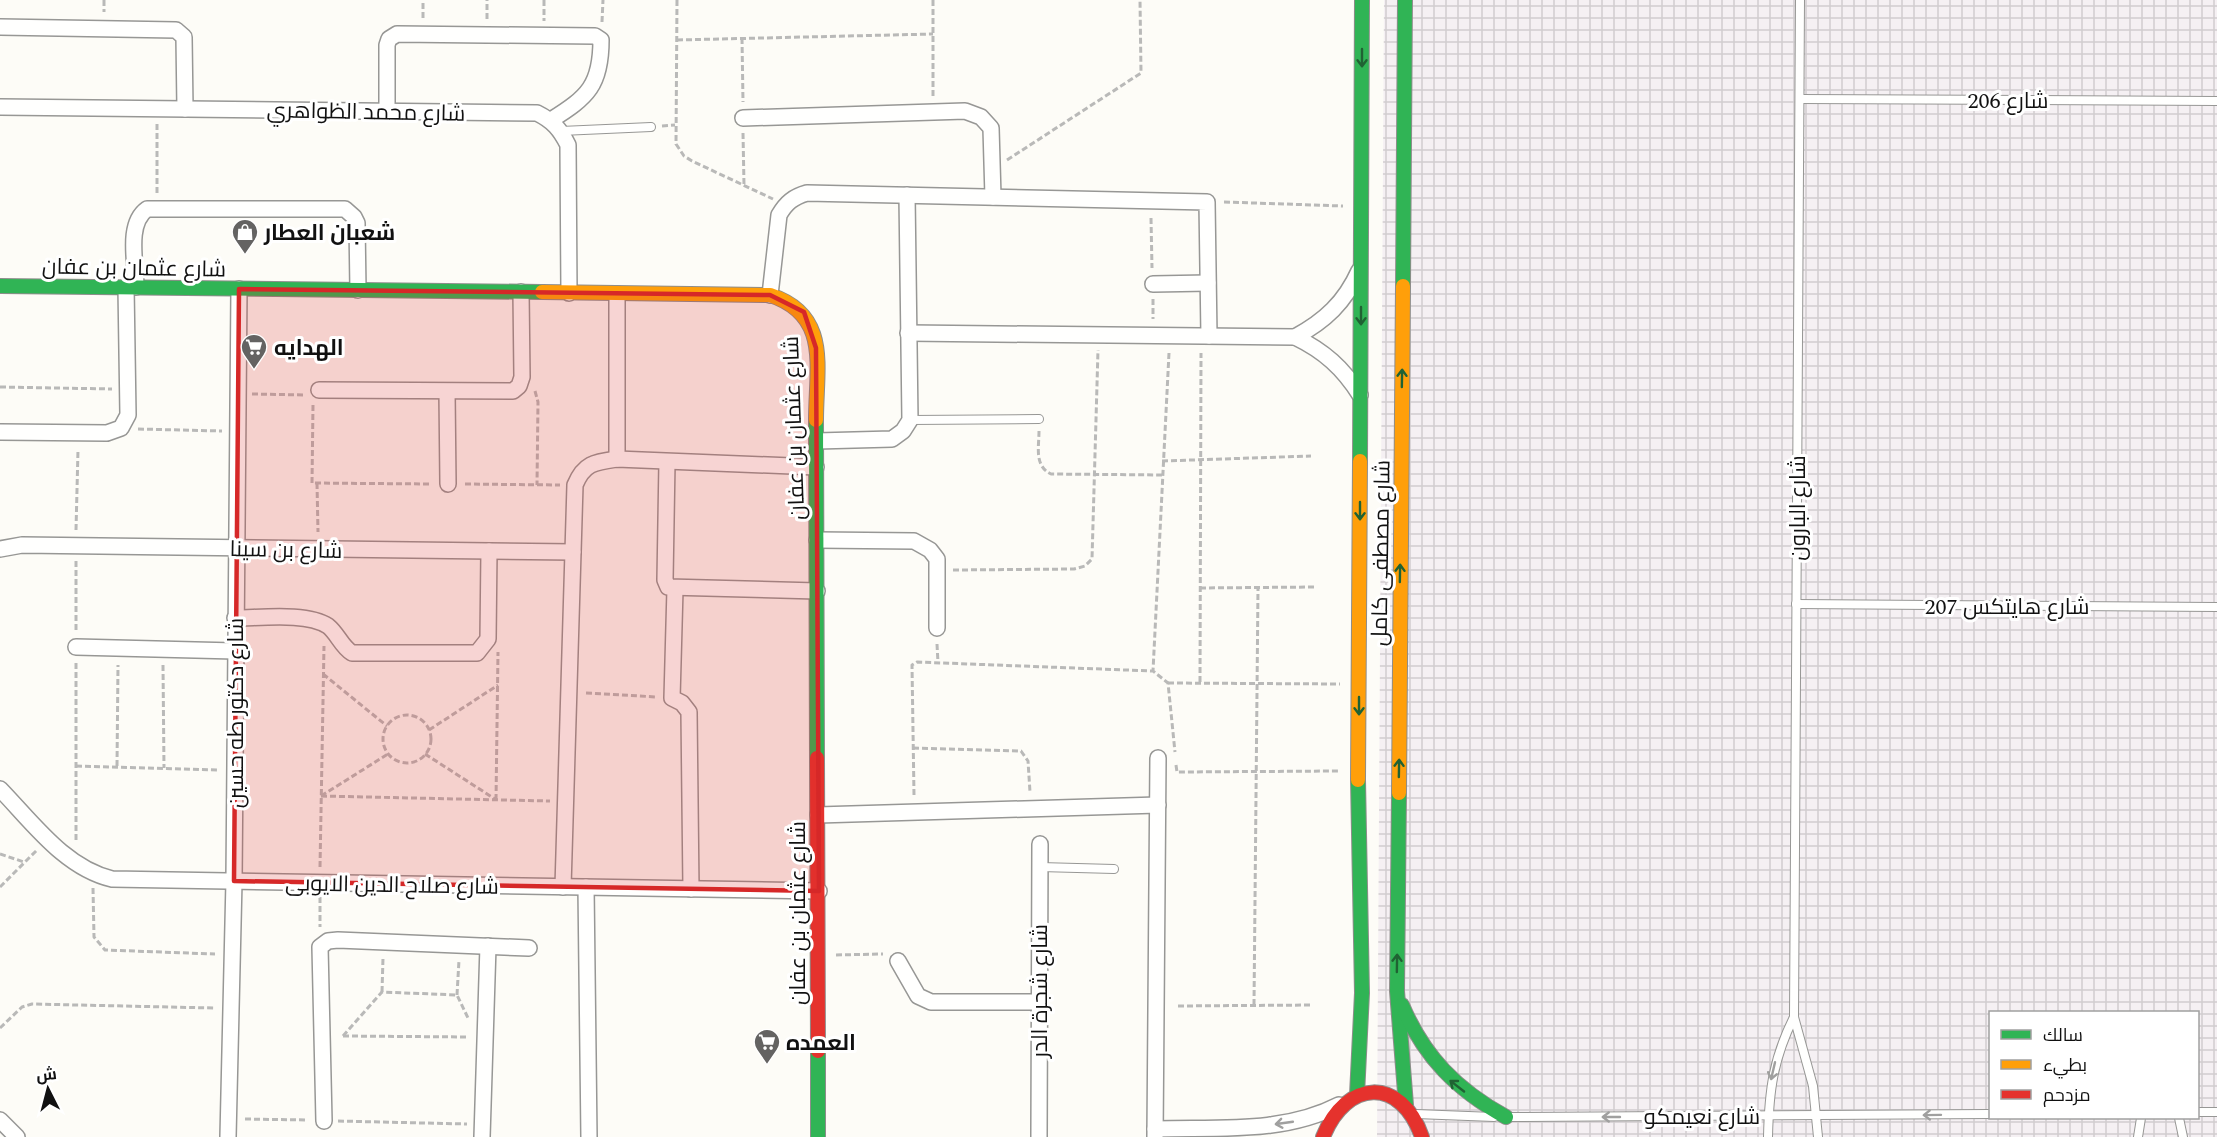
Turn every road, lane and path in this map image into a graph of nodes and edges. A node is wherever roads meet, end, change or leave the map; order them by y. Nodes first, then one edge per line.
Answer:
1 (677, 0) edge
2 (933, 0) edge
3 (1140, 0) edge
4 (1362, 0) edge
5 (1405, 0) edge
6 (1800, 0) edge
7 (0, 27) edge
8 (933, 34) junction
9 (676, 40) junction
10 (1800, 99) junction
11 (2217, 101) edge
12 (0, 107) edge
13 (156, 109) junction
14 (185, 109) junction
15 (387, 111) junction
16 (933, 112) junction
17 (743, 118) dead end
18 (556, 126) junction
19 (651, 127) dead end
20 (992, 170) junction
21 (907, 195) junction
22 (993, 197) junction
23 (1207, 202) junction
24 (785, 204) junction
25 (1361, 206) junction
26 (158, 210) junction
27 (1361, 265) junction
28 (1153, 284) dead end
29 (1208, 284) junction
30 (0, 286) edge
31 (131, 287) junction
32 (239, 289) junction
33 (358, 290) junction
34 (521, 292) junction
35 (569, 293) junction
36 (617, 294) junction
37 (770, 295) junction
38 (908, 333) junction
39 (1099, 335) junction
40 (1170, 336) junction
41 (1205, 336) junction
42 (1295, 337) junction
43 (522, 377) junction
44 (0, 387) edge
45 (127, 390) junction
46 (319, 390) dead end
47 (447, 392) junction
48 (238, 393) junction
49 (1361, 398) junction
50 (1039, 419) joint
51 (910, 420) junction
52 (121, 428) junction
53 (237, 431) junction
54 (0, 432) edge
55 (817, 441) junction
56 (1311, 456) dead end
57 (617, 459) junction
58 (1201, 460) junction
59 (1162, 461) junction
60 (667, 462) junction
61 (816, 467) junction
62 (1094, 475) junction
63 (1162, 475) junction
64 (317, 483) junction
65 (448, 484) junction
66 (537, 485) junction
67 (575, 485) junction
68 (817, 540) junction
69 (236, 548) junction
70 (0, 549) edge
71 (318, 549) junction
72 (489, 551) junction
73 (573, 552) junction
74 (937, 570) junction
75 (1315, 587) dead end
76 (1200, 588) junction
77 (1258, 588) junction
78 (675, 589) junction
79 (817, 591) junction
80 (1796, 604) junction
81 (2217, 607) edge
82 (235, 618) junction
83 (324, 624) junction
84 (937, 628) dead end
85 (489, 639) junction
86 (76, 647) dead end
87 (118, 648) junction
88 (162, 649) junction
89 (235, 651) junction
90 (1153, 671) junction
91 (323, 674) junction
92 (1200, 682) junction
93 (1168, 683) junction
94 (1257, 683) junction
95 (1359, 684) junction
96 (498, 685) junction
97 (569, 692) junction
98 (672, 698) junction
99 (387, 726) junction
100 (429, 730) junction
101 (913, 748) junction
102 (388, 754) junction
103 (425, 754) junction
104 (1158, 758) dead end
105 (76, 766) dead end
106 (117, 767) junction
107 (164, 768) junction
108 (235, 770) junction
109 (1359, 771) junction
110 (1257, 772) junction
111 (0, 789) edge
112 (321, 796) junction
113 (496, 800) junction
114 (566, 801) junction
115 (1158, 805) junction
116 (1030, 808) junction
117 (915, 812) junction
118 (818, 815) junction
119 (48, 838) junction
120 (1040, 844) dead end
121 (0, 854) edge
122 (24, 862) junction
123 (1040, 867) junction
124 (1114, 869) dead end
125 (93, 875) junction
126 (234, 881) junction
127 (320, 883) junction
128 (0, 887) edge
129 (563, 887) junction
130 (586, 887) junction
131 (691, 889) junction
132 (819, 891) junction
133 (383, 942) junction
134 (460, 945) junction
135 (488, 946) junction
136 (320, 947) junction
137 (529, 948) dead end
138 (232, 954) junction
139 (819, 955) junction
140 (898, 961) joint
141 (1396, 991) junction
142 (382, 992) junction
143 (457, 995) junction
144 (1039, 1002) junction
145 (1254, 1005) junction
146 (1312, 1005) dead end
147 (1178, 1006) dead end
148 (230, 1009) junction
149 (1794, 1017) junction
150 (1362, 1019) junction
151 (1398, 1020) junction
152 (0, 1028) edge
153 (1371, 1032) dead end
154 (1388, 1032) dead end
155 (322, 1036) junction
156 (342, 1036) junction
157 (481, 1037) junction
158 (1356, 1095) junction
159 (1339, 1105) junction
160 (1409, 1109) junction
161 (2199, 1112) edge
162 (2217, 1112) edge
163 (1989, 1114) edge
164 (1768, 1116) junction
165 (1506, 1117) junction
166 (1818, 1117) junction
167 (228, 1119) junction
168 (2140, 1119) edge
169 (2179, 1119) edge
170 (0, 1120) edge
171 (324, 1120) junction
172 (482, 1131) edge
173 (1155, 1133) edge
174 (17, 1137) edge
175 (228, 1137) edge
176 (589, 1137) edge
177 (818, 1137) edge
178 (1039, 1137) edge
179 (1323, 1137) edge
180 (1422, 1137) edge
181 (1768, 1137) edge
182 (1818, 1137) edge
183 (2138, 1137) edge
184 (2183, 1137) edge

1 - 9 path
2 - 8 path
3 - 20 path
4 -> 25 street, شارع مصطفى كامل
141 -> 5 street, شارع مصطفى كامل
6 - 10 lane, شارع البارون
7 - 14 street
8 - 9 path
8 - 16 path
9 - 24 path
10 - 11 lane, شارع 206
10 - 80 lane, شارع البارون
12 - 13 street, شارع محمد الظواهري
13 - 14 street, شارع محمد الظواهري
13 - 26 path
14 - 15 street, شارع محمد الظواهري
15 - 18 street, شارع محمد الظواهري
15 - 18 street
16 - 17 street
16 - 20 street
18 - 19 lane
18 - 35 street
20 - 22 street
21 - 22 street
21 - 24 street
21 - 38 street
22 - 23 street
23 - 25 path
23 - 29 street
24 - 37 street
25 - 27 street, شارع مصطفى كامل
26 - 31 street
26 - 33 street
27 - 42 street
27 -> 49 street, شارع مصطفى كامل
28 - 29 street
29 - 41 street
30 - 31 street, شارع عثمان بن عفان
31 - 32 street, شارع عثمان بن عفان
31 - 45 street
32 - 33 street, شارع عثمان بن عفان
32 - 48 street, شارع دكتور طه حسين
33 - 34 street, شارع عثمان بن عفان
34 - 35 street, شارع عثمان بن عفان
34 - 43 street
35 - 36 street, شارع عثمان بن عفان
36 - 37 street, شارع عثمان بن عفان
36 - 57 street
37 - 55 street, شارع عثمان بن عفان
38 - 39 street
38 - 51 street
39 - 40 street
39 - 62 path
40 - 41 street
40 - 59 path
41 - 42 street
41 - 58 path
42 - 49 street
43 - 47 street
43 - 66 path
44 - 45 path
45 - 52 street
46 - 47 street
47 - 65 street
48 - 53 street, شارع دكتور طه حسين
48 - 64 path
49 -> 95 street, شارع مصطفى كامل
50 - 51 lane
50 - 62 path
51 - 55 street
52 - 53 path
52 - 54 street
53 - 69 street, شارع دكتور طه حسين
55 - 61 street, شارع عثمان بن عفان
56 - 58 path
57 - 60 street
57 - 67 street
58 - 59 path
58 - 76 path
59 - 63 path
60 - 61 street
60 - 78 street
61 - 68 street, شارع عثمان بن عفان
62 - 63 path
62 - 74 path
63 - 90 path
64 - 65 path
64 - 71 path
65 - 66 path
66 - 67 path
67 - 73 street
68 - 74 street
68 - 79 street, شارع عثمان بن عفان
69 - 70 street, شارع بن سينا
69 - 71 street, شارع بن سينا
69 - 82 street, شارع دكتور طه حسين
71 - 72 street, شارع بن سينا
72 - 73 street, شارع بن سينا
72 - 85 street
73 - 97 street
74 - 84 street
75 - 77 path
76 - 77 path
76 - 92 path
77 - 94 path
78 - 79 street
78 - 98 street
79 - 118 street, شارع عثمان بن عفان
80 - 81 lane, شارع هايتكس 207
80 - 149 lane, شارع البارون
82 - 83 street
82 - 89 street, شارع دكتور طه حسين
83 - 85 street
83 - 91 path
85 - 96 path
86 - 87 street
87 - 88 street
87 - 106 path
88 - 89 street
88 - 107 path
89 - 108 street, شارع دكتور طه حسين
90 - 93 path
90 - 101 path
91 - 99 path
91 - 112 path
92 - 93 path
92 - 94 path
93 - 110 path
94 - 95 path
94 - 110 path
95 -> 109 street, شارع مصطفى كامل
96 - 100 path
96 - 113 path
97 - 98 path
97 - 114 street
98 - 131 street
99 - 100 path
99 - 102 path
100 - 103 path
101 - 116 path
101 - 117 path
102 - 103 path
102 - 112 path
103 - 113 path
104 - 115 street
105 - 106 path
106 - 107 path
107 - 108 path
108 - 126 street, شارع دكتور طه حسين
109 - 110 path
109 - 150 street, شارع مصطفى كامل
110 - 145 path
111 - 119 street, شارع صلاح الدين الايوبى
112 - 113 path
112 - 127 path
113 - 114 path
114 - 129 street
115 - 116 street
115 - 173 street
116 - 117 street
117 - 118 street
118 - 132 street, شارع عثمان بن عفان
119 - 122 path
119 - 125 street, شارع صلاح الدين الايوبى
120 - 123 street, شارع شجرة الدر
121 - 122 path
122 - 128 path
123 - 124 lane
123 - 144 street, شارع شجرة الدر
125 - 126 street, شارع صلاح الدين الايوبى
125 - 138 path
126 - 127 street, شارع صلاح الدين الايوبى
126 - 138 street, شارع دكتور طه حسين
127 - 129 street, شارع صلاح الدين الايوبى
127 - 136 path
129 - 130 street, شارع صلاح الدين الايوبى
130 - 131 street, شارع صلاح الدين الايوبى
130 - 176 street
131 - 132 street, شارع صلاح الدين الايوبى
132 - 139 street, شارع عثمان بن عفان
133 - 134 street
133 - 136 street
133 - 142 path
134 - 135 street
134 - 143 path
135 - 137 street
135 - 157 street
136 - 155 street
138 - 148 street, شارع دكتور طه حسين
139 - 140 path
139 - 177 street, شارع عثمان بن عفان
140 - 144 street
141 - 151 street, شارع مصطفى كامل
165 -> 141 street
142 - 143 path
142 - 156 path
143 - 157 path
144 - 178 street, شارع شجرة الدر
145 - 146 path
145 - 147 path
148 - 152 path
148 - 167 street, شارع دكتور طه حسين
149 -> 164 lane, شارع البارون
149 - 166 lane, شارع البارون
150 - 153 street
150 - 158 street, شارع مصطفى كامل
151 - 154 street
151 - 160 street, شارع مصطفى كامل
155 - 156 path
155 - 171 street
156 - 157 path
157 - 172 street
158 - 159 street
158 - 160 street
159 -> 173 street
159 - 179 street
160 - 165 lane, شارع نعيمكو
160 - 180 street, شارع مصطفى كامل
161 - 162 lane
163 -> 166 lane, شارع نعيمكو
164 -> 165 lane, شارع نعيمكو
164 - 166 lane, شارع نعيمكو
164 - 181 lane, شارع البارون
166 - 182 lane, شارع البارون
167 - 171 path
167 - 175 street, شارع دكتور طه حسين
168 - 183 lane
169 - 184 lane
170 - 174 street
171 - 172 path

